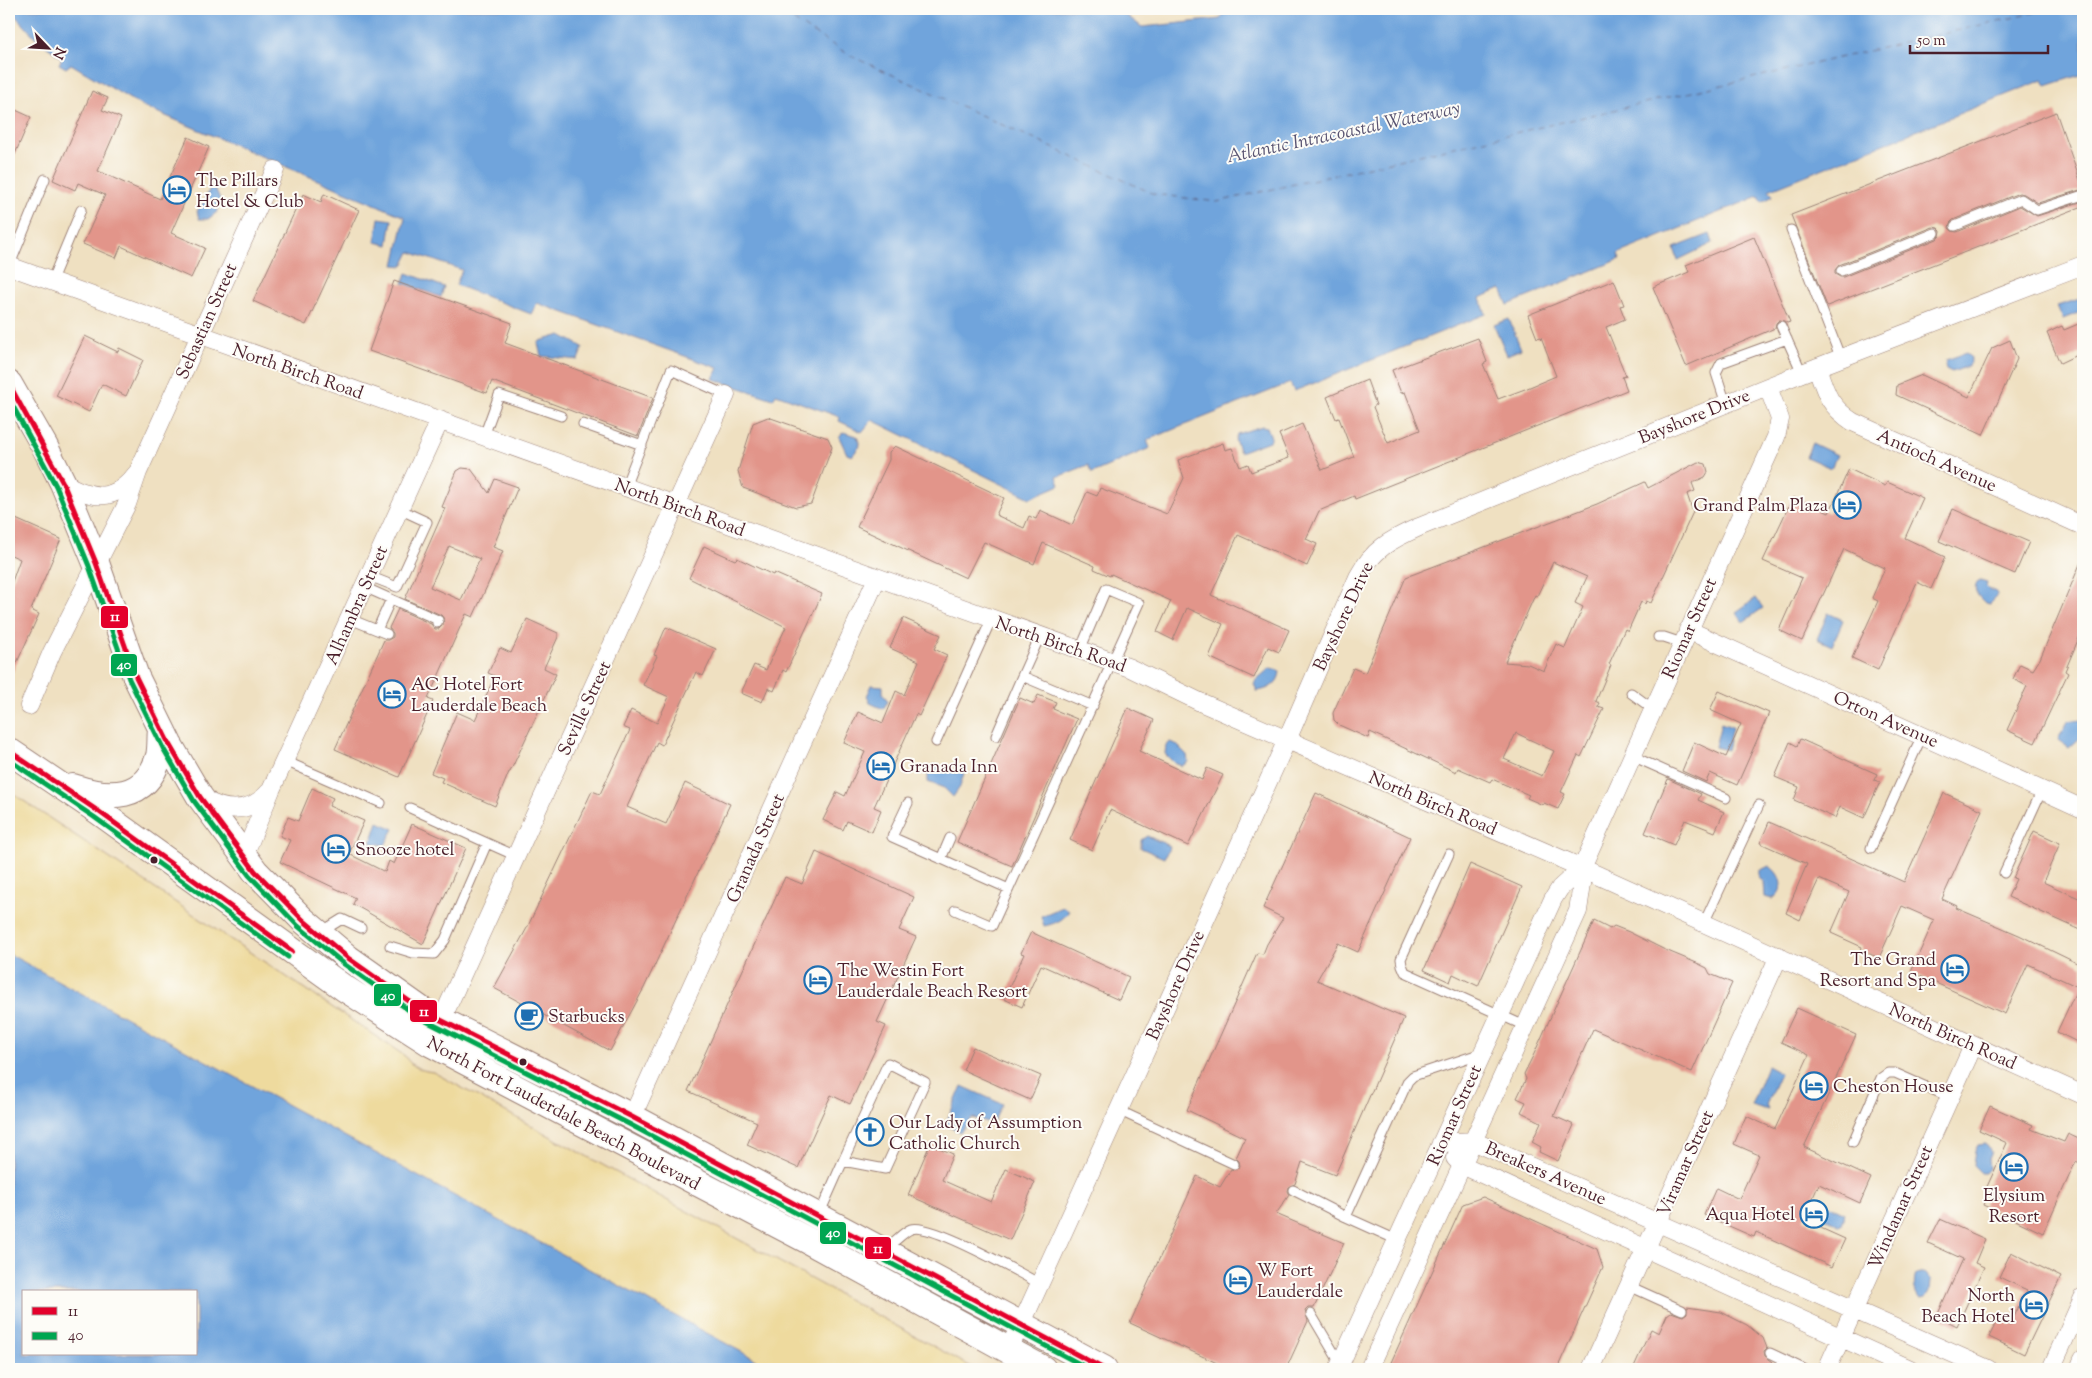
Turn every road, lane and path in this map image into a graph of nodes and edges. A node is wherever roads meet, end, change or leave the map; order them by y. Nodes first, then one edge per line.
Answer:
1 (275, 170) dead end
2 (45, 179) dead end
3 (2083, 195) edge
4 (81, 210) dead end
5 (1955, 226) dead end
6 (1791, 230) dead end
7 (1935, 233) dead end
8 (2083, 264) edge
9 (9, 267) edge
10 (1841, 271) dead end
11 (51, 282) junction
12 (1781, 326) dead end
13 (199, 336) junction
14 (1787, 339) junction
15 (1841, 359) junction
16 (1809, 370) junction
17 (9, 384) edge
18 (1768, 387) junction
19 (726, 396) joint
20 (1726, 404) junction
21 (561, 416) dead end
22 (440, 420) junction
23 (583, 424) dead end
24 (484, 436) junction
25 (642, 445) junction
26 (138, 472) junction
27 (63, 483) junction
28 (625, 487) junction
29 (676, 506) junction
30 (400, 509) junction
31 (2083, 526) edge
32 (96, 564) junction
33 (877, 578) junction
34 (367, 581) junction
35 (391, 599) junction
36 (350, 619) junction
37 (992, 620) junction
38 (437, 623) dead end
39 (377, 630) junction
40 (387, 634) dead end
41 (1040, 636) junction
42 (1685, 636) junction
43 (1658, 637) dead end
44 (1080, 650) junction
45 (1114, 662) junction
46 (1022, 676) junction
47 (1631, 693) dead end
48 (29, 706) dead end
49 (1094, 706) junction
50 (1653, 709) junction
51 (161, 729) junction
52 (996, 736) dead end
53 (1922, 736) junction
54 (1287, 740) junction
55 (936, 742) dead end
56 (9, 751) edge
57 (1632, 756) junction
58 (285, 761) junction
59 (54, 780) junction
60 (271, 790) junction
61 (2042, 790) junction
62 (200, 798) junction
63 (1726, 798) dead end
64 (381, 803) dead end
65 (908, 803) dead end
66 (1759, 805) dead end
67 (410, 808) dead end
68 (2083, 809) edge
69 (950, 838) dead end
70 (487, 843) junction
71 (1870, 848) dead end
72 (1449, 854) dead end
73 (244, 856) junction
74 (516, 856) junction
75 (941, 859) junction
76 (1582, 868) junction
77 (2004, 873) dead end
78 (1009, 889) junction
79 (955, 910) dead end
80 (1704, 923) junction
81 (361, 928) dead end
82 (318, 933) junction
83 (390, 946) dead end
84 (1779, 956) junction
85 (1500, 1014) junction
86 (441, 1021) junction
87 (1525, 1026) junction
88 (1973, 1046) junction
89 (1482, 1053) junction
90 (2083, 1095) edge
91 (1949, 1097) junction
92 (1118, 1110) junction
93 (632, 1117) junction
94 (1473, 1141) junction
95 (1853, 1142) dead end
96 (1441, 1143) junction
97 (843, 1161) junction
98 (1234, 1164) dead end
99 (1462, 1165) junction
100 (1293, 1190) dead end
101 (818, 1216) junction
102 (1346, 1217) junction
103 (1657, 1223) junction
104 (807, 1240) junction
105 (1397, 1240) junction
106 (1645, 1250) junction
107 (882, 1251) junction
108 (1040, 1284) junction
109 (1629, 1286) junction
110 (2083, 1298) edge
111 (1682, 1310) dead end
112 (1854, 1310) junction
113 (1311, 1314) dead end
114 (1021, 1325) junction
115 (1841, 1338) junction
116 (1007, 1350) junction
117 (1770, 1353) dead end
118 (1783, 1359) junction
119 (2083, 1359) edge
120 (1339, 1367) edge
121 (1043, 1369) edge
122 (1104, 1369) edge
123 (1369, 1369) edge
124 (1591, 1369) edge
125 (1778, 1369) edge
126 (1804, 1369) edge
127 (1827, 1369) edge
128 (1910, 1369) edge
129 (1988, 1369) edge
130 (2051, 1369) edge
131 (2079, 1369) edge

1 - 13 street, Sebastian Street
2 - 9 lane
3 - 5 lane
4 - 11 lane
6 - 15 lane
7 - 10 lane
8 - 15 street, Bayshore Drive
9 - 11 street, North Birch Road
11 - 13 street, North Birch Road
12 - 14 lane
13 - 22 street, North Birch Road
13 - 26 street, Sebastian Street
14 - 16 lane
14 - 20 lane
15 - 16 street, Bayshore Drive
16 - 18 street, Bayshore Drive
16 - 31 street, Antioch Avenue
17 - 27 main road, North Fort Lauderdale Beach Boulevard
18 - 20 street, Bayshore Drive
18 - 42 street, Riomar Street
19 - 25 lane
19 - 29 street, Seville Street
20 - 54 street, Bayshore Drive
21 - 24 lane
22 - 24 street, North Birch Road
22 - 30 street, Alhambra Street
23 - 25 lane
24 - 28 street, North Birch Road
25 - 28 lane
26 - 27 street, Sebastian Street
26 - 32 street, Sebastian Street
27 - 32 main road, North Fort Lauderdale Beach Boulevard
28 - 29 street, North Birch Road
29 - 33 street, North Birch Road
29 - 74 street, Seville Street
30 - 34 street, Alhambra Street
30 - 34 lane
32 - 48 street, Sebastian Street
32 - 51 main road, North Fort Lauderdale Beach Boulevard
33 - 37 street, North Birch Road
33 - 93 street, Granada Street
34 - 35 lane
34 - 36 street, Alhambra Street
35 - 38 lane
35 - 39 lane
36 - 39 lane
36 - 58 street, Alhambra Street
37 - 41 street, North Birch Road
37 - 55 lane
39 - 40 lane
41 - 44 street, North Birch Road
41 - 46 lane
42 - 43 lane
42 - 50 street, Riomar Street
42 - 53 street, Orton Avenue
44 - 45 street, North Birch Road
44 - 45 lane
45 - 49 lane
45 - 54 street, North Birch Road
46 - 49 lane
46 - 52 lane
47 - 50 lane
49 - 78 lane
50 - 57 street, Riomar Street
51 - 59 main road
51 - 62 main road, North Fort Lauderdale Beach Boulevard
53 - 61 street, Orton Avenue
53 - 71 lane
54 - 76 street, North Birch Road
54 - 92 street, Bayshore Drive
56 - 59 main road, North Fort Lauderdale Beach Boulevard
57 - 63 lane
57 - 76 street, Riomar Street
58 - 60 street, Alhambra Street
58 - 64 lane
59 - 104 main road, North Fort Lauderdale Beach Boulevard
60 - 62 street, Alhambra Street
60 - 73 street, Alhambra Street
61 - 68 street, Orton Avenue
61 - 77 lane
62 - 73 main road, North Fort Lauderdale Beach Boulevard
65 - 75 lane
66 - 80 lane
67 - 70 lane
69 - 75 lane
70 - 74 lane
70 - 83 lane
72 - 85 lane
73 - 82 main road, North Fort Lauderdale Beach Boulevard
74 - 86 street, Seville Street
75 - 78 lane
76 - 80 street, North Birch Road
76 - 85 street, Riomar Street
76 - 87 street, Riomar Street
78 - 79 lane
80 - 84 street, North Birch Road
81 - 82 lane
82 - 86 main road, North Fort Lauderdale Beach Boulevard
84 - 88 street, North Birch Road
84 - 103 street, Viramar Street
85 - 87 lane
85 - 89 street, Riomar Street
86 - 93 main road, North Fort Lauderdale Beach Boulevard
87 - 94 street, Riomar Street
88 - 90 street, North Birch Road
88 - 91 street, Windamar Street
89 - 96 street, Riomar Street
89 - 102 lane
91 - 95 lane
91 - 112 street, Windamar Street
92 - 98 lane
92 - 108 street, Bayshore Drive
93 - 101 main road, North Fort Lauderdale Beach Boulevard
94 - 96 street, Breakers Avenue
94 - 99 street, Riomar Street
94 - 103 street, Breakers Avenue
96 - 99 street, Breakers Avenue
96 - 105 street, Riomar Street
97 - 97 lane
97 - 101 lane
99 - 106 street, Breakers Avenue
99 - 123 street, Riomar Street
100 - 102 lane
101 - 104 lane
101 - 107 main road, North Fort Lauderdale Beach Boulevard
102 - 105 lane
103 - 106 street, Viramar Street
103 - 112 street, Breakers Avenue
104 - 116 main road, North Fort Lauderdale Beach Boulevard
105 - 120 street, Riomar Street
106 - 109 street, Viramar Street
106 - 115 street, Breakers Avenue
107 - 108 lane
107 - 114 main road, North Fort Lauderdale Beach Boulevard
108 - 114 street, Bayshore Drive
109 - 111 lane
109 - 124 street, Viramar Street
110 - 130 street
112 - 115 street, Windamar Street
112 - 129 street, Breakers Avenue
113 - 120 lane
114 - 116 street, Bayshore Drive
114 - 122 main road, North Fort Lauderdale Beach Boulevard
115 - 127 street, Windamar Street
115 - 128 street, Breakers Avenue
116 - 121 main road, North Fort Lauderdale Beach Boulevard
117 - 118 lane
118 - 125 lane
118 - 126 lane
119 - 131 street

